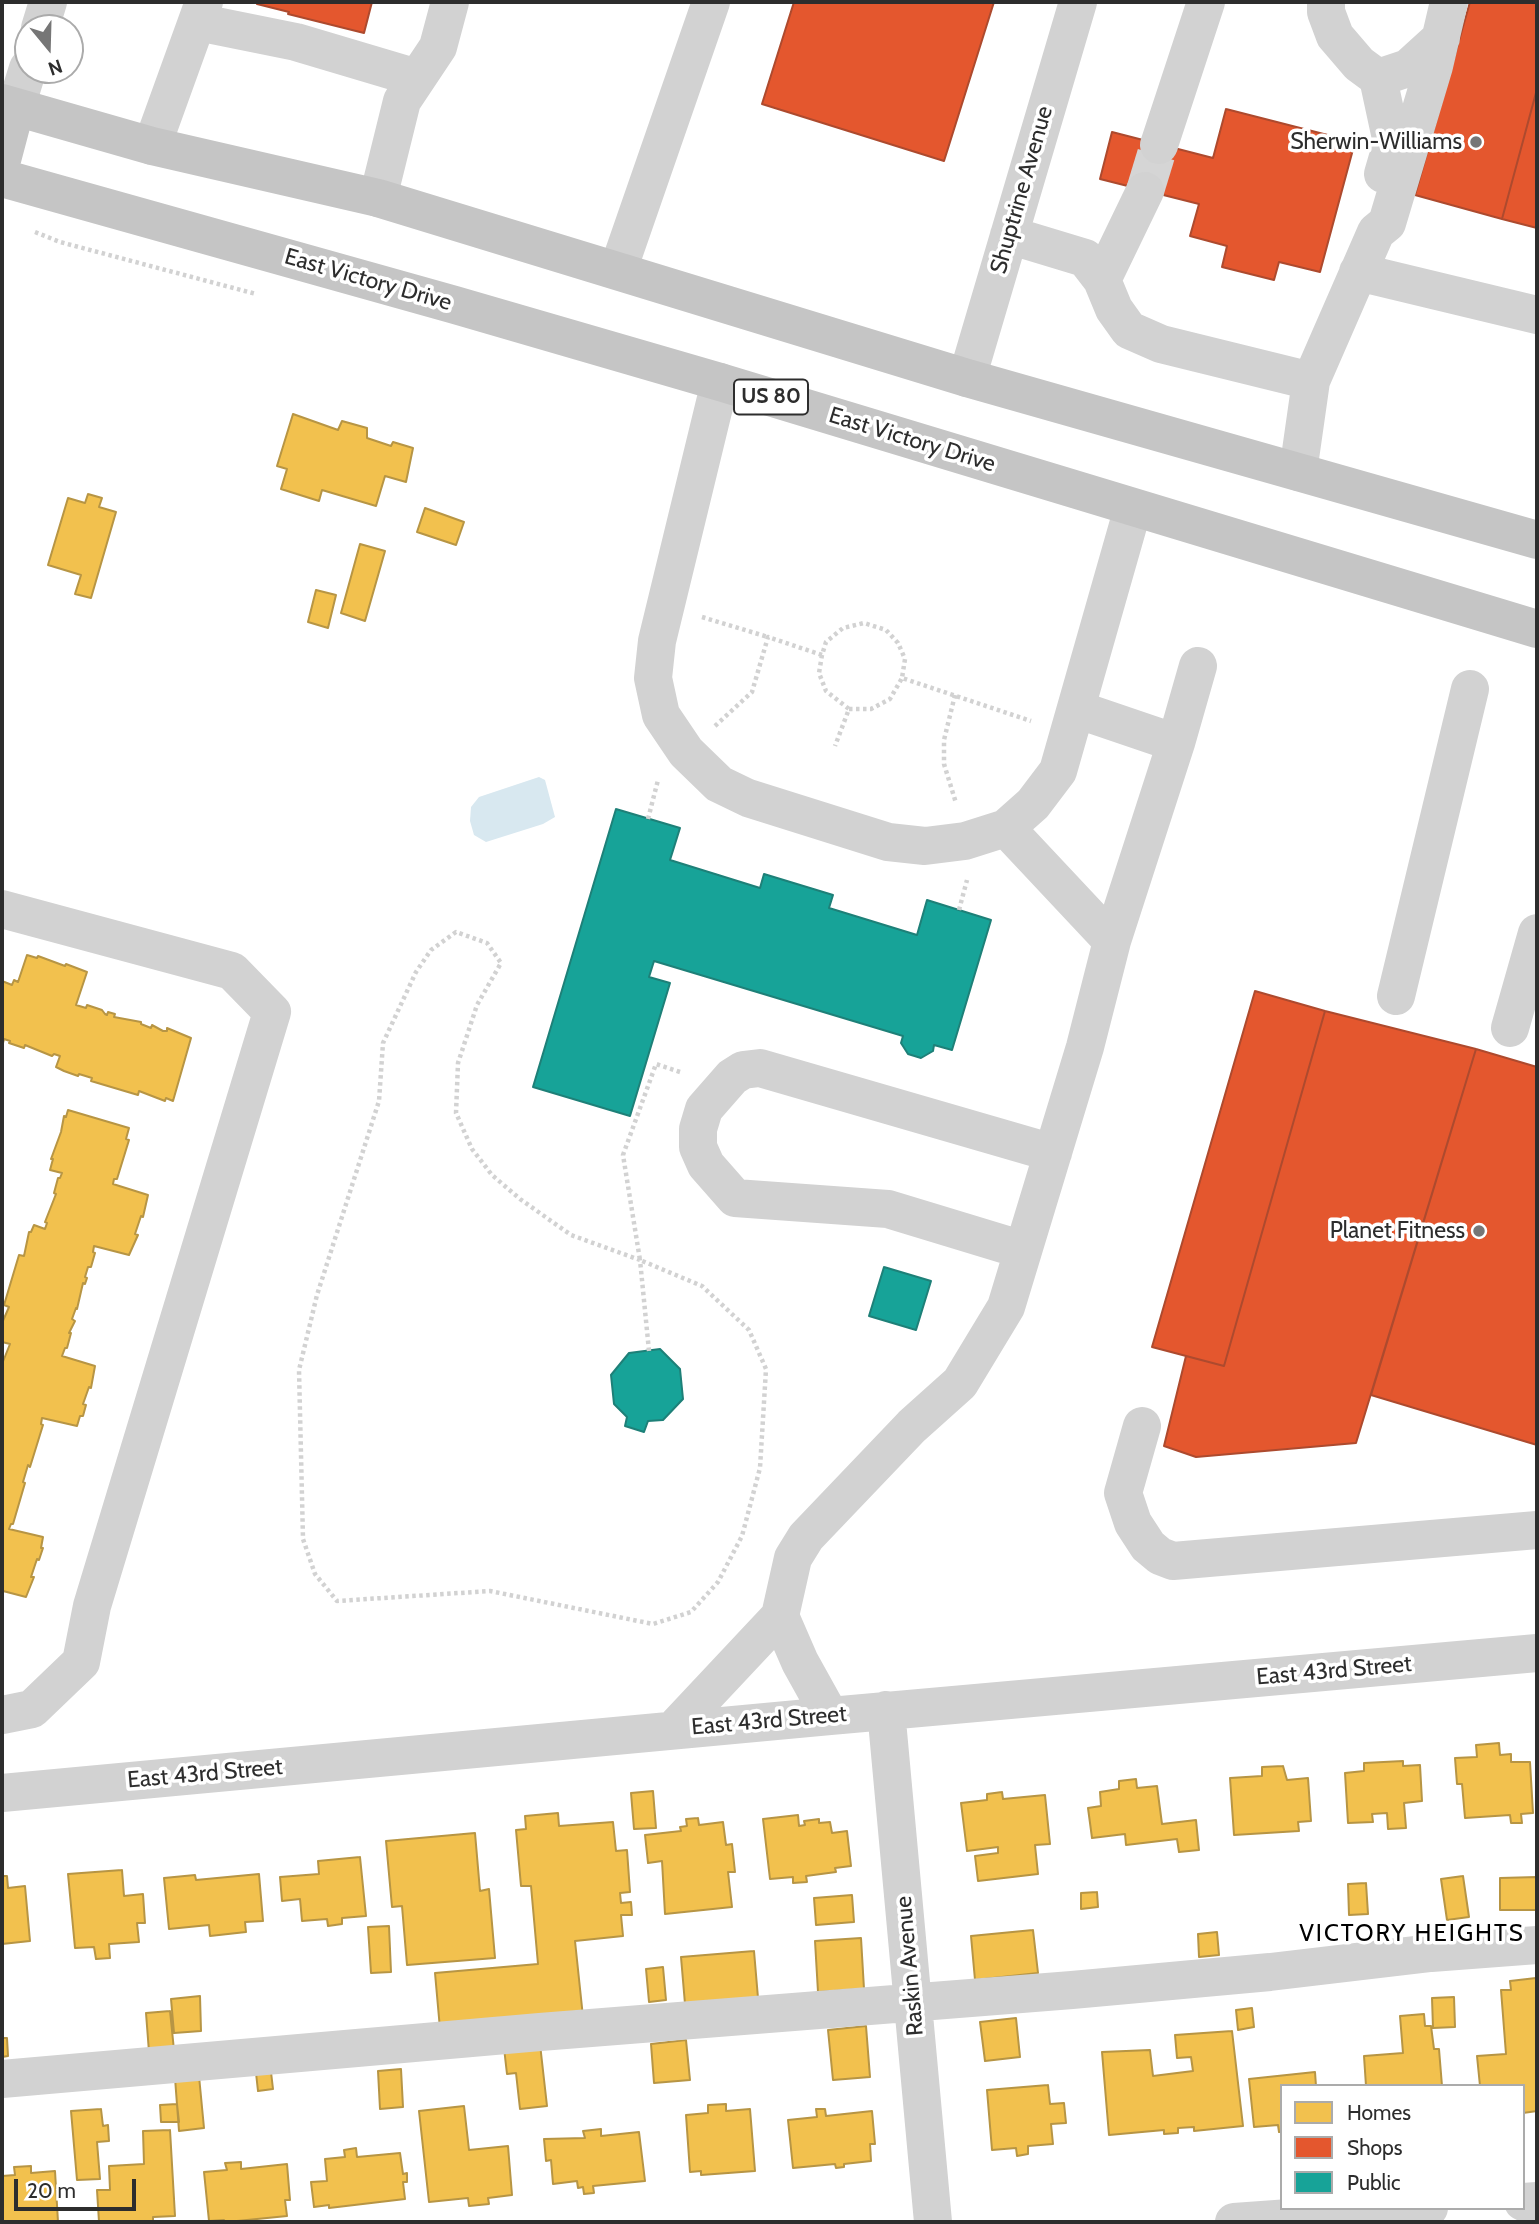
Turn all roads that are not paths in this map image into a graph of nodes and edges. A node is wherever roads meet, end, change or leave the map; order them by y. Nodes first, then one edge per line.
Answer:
1 (450, 2) edge
2 (711, 2) edge
3 (1078, 2) edge
4 (1206, 2) edge
5 (1326, 2) edge
6 (201, 12) edge
7 (1445, 20) edge
8 (417, 78) junction
9 (1378, 78) junction
10 (20, 84) edge
11 (9, 105) edge
12 (1159, 145) tunnel mouth
13 (152, 146) junction
14 (2, 160) edge
15 (2, 178) edge
16 (1145, 191) tunnel mouth
17 (378, 198) junction
18 (1376, 232) junction
19 (1009, 235) junction
20 (618, 270) junction
21 (1358, 272) junction
22 (1102, 280) junction
23 (1537, 315) edge
24 (967, 378) junction
25 (1311, 381) junction
26 (720, 382) junction
27 (1298, 472) junction
28 (1133, 508) junction
29 (1537, 540) edge
30 (1537, 629) edge
31 (1198, 666) dead end
32 (1471, 689) dead end
33 (1072, 722) junction
34 (1176, 743) junction
35 (1006, 828) junction
36 (2, 909) edge
37 (1537, 933) edge
38 (1112, 941) junction
39 (1396, 996) dead end
40 (1510, 1028) dead end
41 (1053, 1153) junction
42 (1023, 1250) junction
43 (1142, 1426) dead end
44 (1537, 1530) edge
45 (780, 1616) junction
46 (1537, 1653) edge
47 (886, 1710) junction
48 (2, 1715) edge
49 (830, 1716) junction
50 (673, 1730) junction
51 (2, 1793) edge
52 (1537, 1945) edge
53 (913, 2002) junction
54 (2, 2079) edge
55 (1401, 2210) edge
56 (933, 2222) edge
57 (1234, 2222) edge

1 - 8 street
2 - 20 street
3 - 19 street, Shuptrine Avenue
4 - 12 street
5 - 9 street
6 - 8 street
6 - 13 street
7 - 9 street
7 - 18 street
8 - 17 street
9 - 18 street
10 - 11 street
11 - 13 main road
11 - 14 main road
13 - 17 main road
15 - 26 main road, East Victory Drive / US 80
16 - 22 street
17 - 20 main road
18 - 21 street
19 - 22 street
19 - 24 street, Shuptrine Avenue
20 - 24 main road
21 - 23 street
21 - 25 street
22 - 25 street
24 - 27 main road
25 - 27 street
26 - 28 main road, East Victory Drive / US 80
26 - 35 street
27 - 29 main road
28 - 30 main road, East Victory Drive / US 80
28 - 33 street
31 - 34 street
32 - 39 street
33 - 34 street
33 - 35 street
34 - 38 street
35 - 38 street
36 - 48 street
37 - 40 street
38 - 41 street
41 - 42 street
41 - 42 street
42 - 45 street
43 - 44 street
45 - 49 street
45 - 50 street
46 - 47 street, East 43rd Street
47 - 49 street, East 43rd Street
47 - 53 street, Raskin Avenue
49 - 50 street, East 43rd Street
50 - 51 street, East 43rd Street
52 - 53 street
53 - 54 street
53 - 56 street, Raskin Avenue
55 - 57 street

